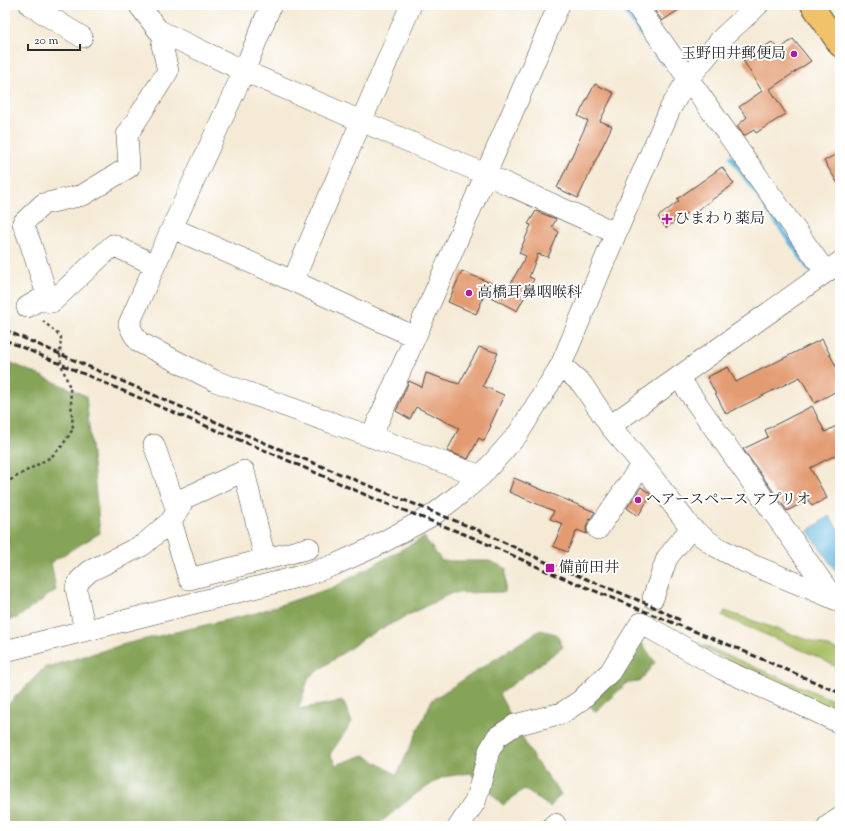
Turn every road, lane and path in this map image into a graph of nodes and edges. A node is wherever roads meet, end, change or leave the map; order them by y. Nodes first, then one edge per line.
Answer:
1 (30, 5) edge
2 (139, 5) edge
3 (271, 5) edge
4 (411, 5) edge
5 (559, 5) edge
6 (636, 5) edge
7 (758, 5) edge
8 (812, 5) edge
9 (168, 35) junction
10 (82, 37) dead end
11 (840, 46) edge
12 (244, 71) junction
13 (688, 79) junction
14 (361, 121) junction
15 (485, 174) junction
16 (172, 228) junction
17 (616, 233) junction
18 (155, 265) junction
19 (827, 269) edge
20 (293, 281) junction
21 (48, 301) junction
22 (27, 307) joint
23 (415, 337) junction
24 (561, 366) junction
25 (679, 378) junction
26 (610, 426) junction
27 (371, 437) junction
28 (154, 445) dead end
29 (642, 464) junction
30 (481, 476) junction
31 (5, 484) edge
32 (174, 516) junction
33 (691, 528) junction
34 (598, 529) dead end
35 (309, 548) dead end
36 (265, 559) junction
37 (653, 598) dead end
38 (837, 600) edge
39 (84, 631) junction
40 (5, 651) edge
41 (840, 723) edge
42 (840, 818) edge
43 (459, 826) edge
44 (828, 826) edge

1 - 10 street
2 - 9 street
3 - 12 street
4 - 14 street
5 - 15 street
6 - 13 street
7 - 13 street
8 - 11 main road
9 - 12 street
9 - 21 street
12 - 14 street
12 - 16 street
13 - 17 street
13 - 19 street
14 - 15 street
14 - 20 street
15 - 17 street
15 - 23 street
16 - 18 street
16 - 20 street
17 - 24 street
18 - 21 street
18 - 27 street
19 - 25 street
20 - 23 street
21 - 22 street
22 - 31 path
23 - 27 street
24 - 26 street
24 - 30 street
25 - 26 street
25 - 38 street
26 - 29 street
27 - 30 street
28 - 32 street
29 - 33 street
29 - 34 street
30 - 39 street
32 - 36 street
32 - 36 street
32 - 39 street
33 - 37 street
33 - 38 street
35 - 36 street
39 - 40 street
41 - 43 street
42 - 44 street

